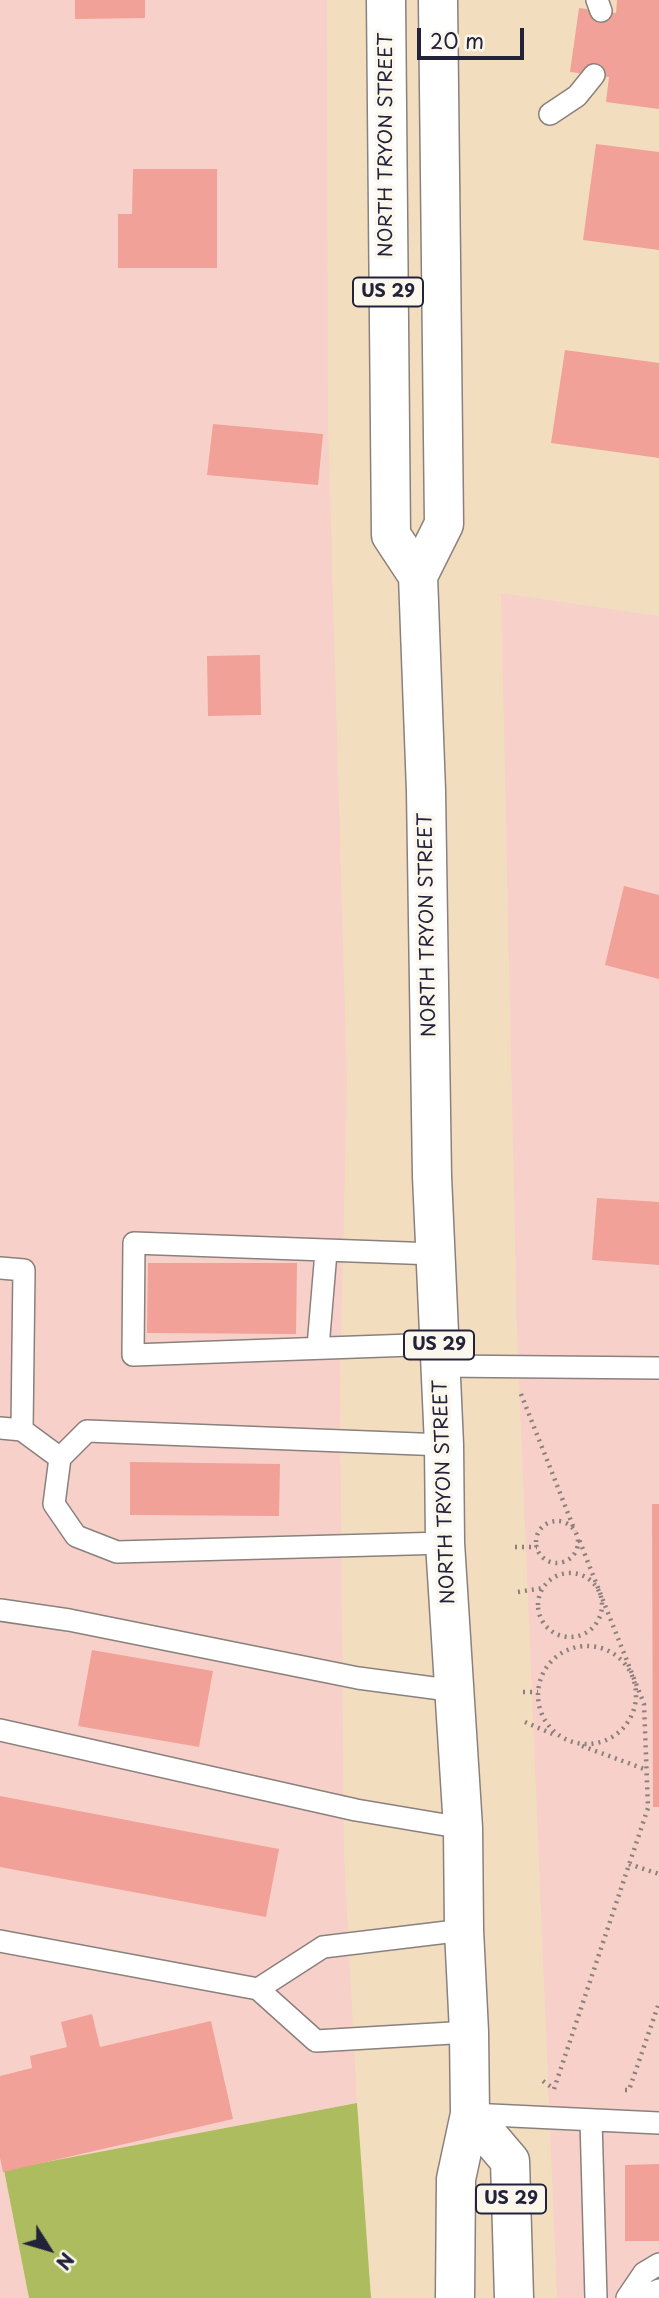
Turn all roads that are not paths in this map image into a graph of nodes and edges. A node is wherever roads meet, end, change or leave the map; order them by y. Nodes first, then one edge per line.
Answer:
1 (387, 0) edge
2 (438, 0) edge
3 (594, 75) dead end
4 (550, 114) dead end
5 (418, 576) junction
6 (326, 1252) junction
7 (435, 1254) junction
8 (0, 1268) edge
9 (318, 1347) junction
10 (439, 1355) junction
11 (659, 1368) edge
12 (0, 1428) edge
13 (22, 1430) junction
14 (444, 1445) junction
15 (60, 1458) junction
16 (446, 1543) junction
17 (0, 1609) edge
18 (456, 1691) junction
19 (0, 1730) edge
20 (463, 1828) junction
21 (464, 1930) junction
22 (0, 1941) edge
23 (258, 1989) junction
24 (469, 2032) junction
25 (470, 2114) junction
26 (591, 2120) junction
27 (659, 2123) edge
28 (659, 2264) edge
29 (659, 2279) edge
30 (659, 2290) edge
31 (455, 2298) edge
32 (514, 2298) edge
33 (596, 2298) edge
34 (629, 2298) edge
35 (639, 2298) edge

1 - 5 main road, NORTH TRYON STREET / US 29
2 - 5 main road, NORTH TRYON STREET / US 29
3 - 4 lane
5 - 7 main road, NORTH TRYON STREET / US 29
6 - 7 lane
6 - 9 lane
6 - 9 lane
7 - 10 main road, NORTH TRYON STREET / US 29
8 - 13 lane
9 - 10 lane
10 - 11 lane
10 - 14 main road, NORTH TRYON STREET / US 29
12 - 13 lane
13 - 15 lane
14 - 15 lane
14 - 16 main road, NORTH TRYON STREET / US 29
15 - 16 lane
16 - 18 main road, NORTH TRYON STREET / US 29
17 - 18 lane
18 - 20 main road, NORTH TRYON STREET / US 29
19 - 20 lane
20 - 21 main road, NORTH TRYON STREET / US 29
21 - 23 lane
21 - 24 main road, NORTH TRYON STREET / US 29
22 - 23 lane
23 - 24 lane
24 - 25 main road, NORTH TRYON STREET / US 29
25 - 26 lane
25 - 31 main road, NORTH TRYON STREET / US 29
25 - 32 main road, US 29
26 - 27 lane
26 - 33 lane
28 - 34 lane
29 - 34 lane
30 - 35 lane

